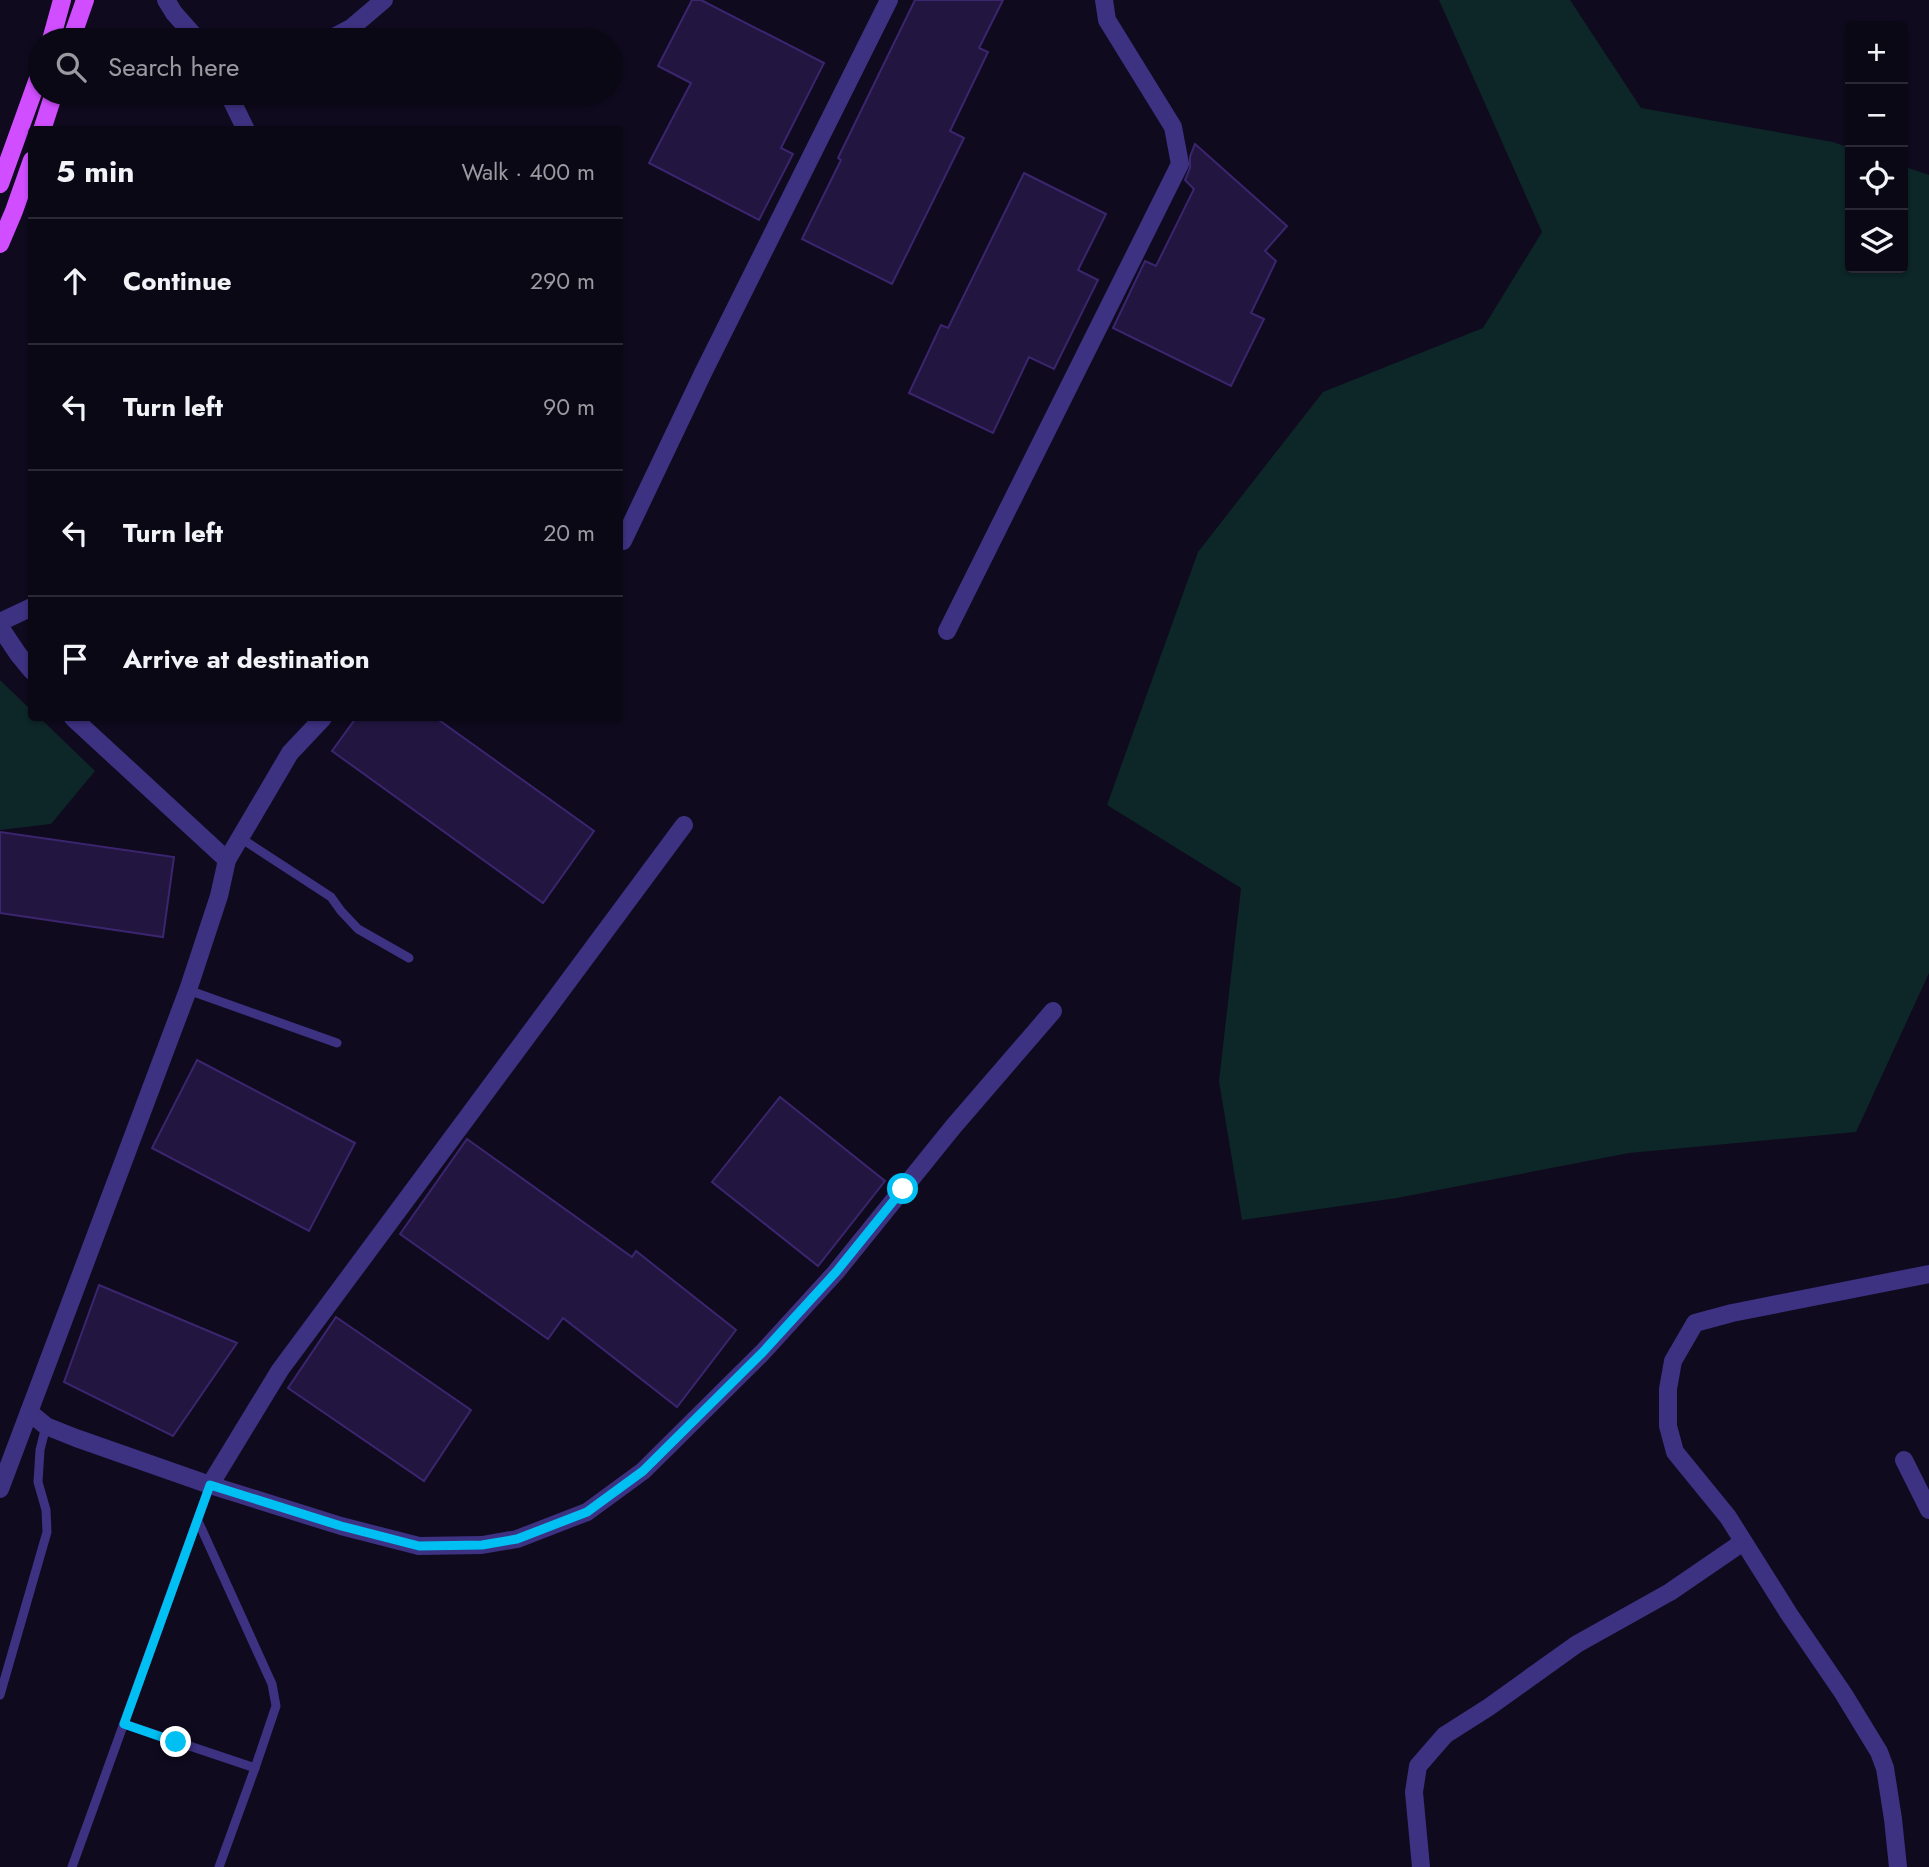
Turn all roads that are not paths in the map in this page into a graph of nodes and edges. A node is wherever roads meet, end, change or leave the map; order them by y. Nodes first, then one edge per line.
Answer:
1 (62, 0) edge
2 (85, 0) edge
3 (166, 0) edge
4 (384, 0) edge
5 (889, 0) edge
6 (1104, 0) edge
7 (54, 28) edge
8 (75, 28) edge
9 (187, 28) edge
10 (349, 28) edge
11 (28, 105) edge
12 (50, 105) edge
13 (235, 105) edge
14 (43, 126) edge
15 (244, 126) edge
16 (28, 171) edge
17 (0, 184) edge
18 (0, 244) edge
19 (623, 541) dead end
20 (28, 609) edge
21 (0, 625) edge
22 (947, 631) dead end
23 (28, 666) edge
24 (76, 721) edge
25 (320, 721) edge
26 (684, 825) dead end
27 (239, 837) junction
28 (228, 860) junction
29 (409, 958) dead end
30 (188, 990) junction
31 (1053, 1011) dead end
32 (337, 1043) dead end
33 (1929, 1274) edge
34 (29, 1412) junction
35 (46, 1426) junction
36 (1904, 1460) dead end
37 (210, 1485) junction
38 (0, 1489) edge
39 (1929, 1510) edge
40 (198, 1521) junction
41 (1743, 1542) junction
42 (0, 1695) edge
43 (124, 1724) junction
44 (255, 1768) junction
45 (72, 1867) edge
46 (219, 1867) edge
47 (1421, 1867) edge
48 (1898, 1867) edge

1 - 7 main road
2 - 8 main road
3 - 9 street
4 - 10 street
5 - 19 street
6 - 22 street
11 - 17 main road
12 - 14 main road
13 - 15 street
16 - 18 main road
20 - 21 street
21 - 23 street
24 - 28 street
25 - 27 street
26 - 37 street
27 - 28 street
27 - 29 lane
28 - 30 street
30 - 32 lane
30 - 34 street
31 - 37 street
33 - 41 street
34 - 35 street
34 - 38 street
35 - 37 street
35 - 42 lane
36 - 39 street
37 - 40 lane
40 - 43 lane
40 - 44 lane
41 - 47 street
41 - 48 street
43 - 44 lane
43 - 45 lane
44 - 46 lane

